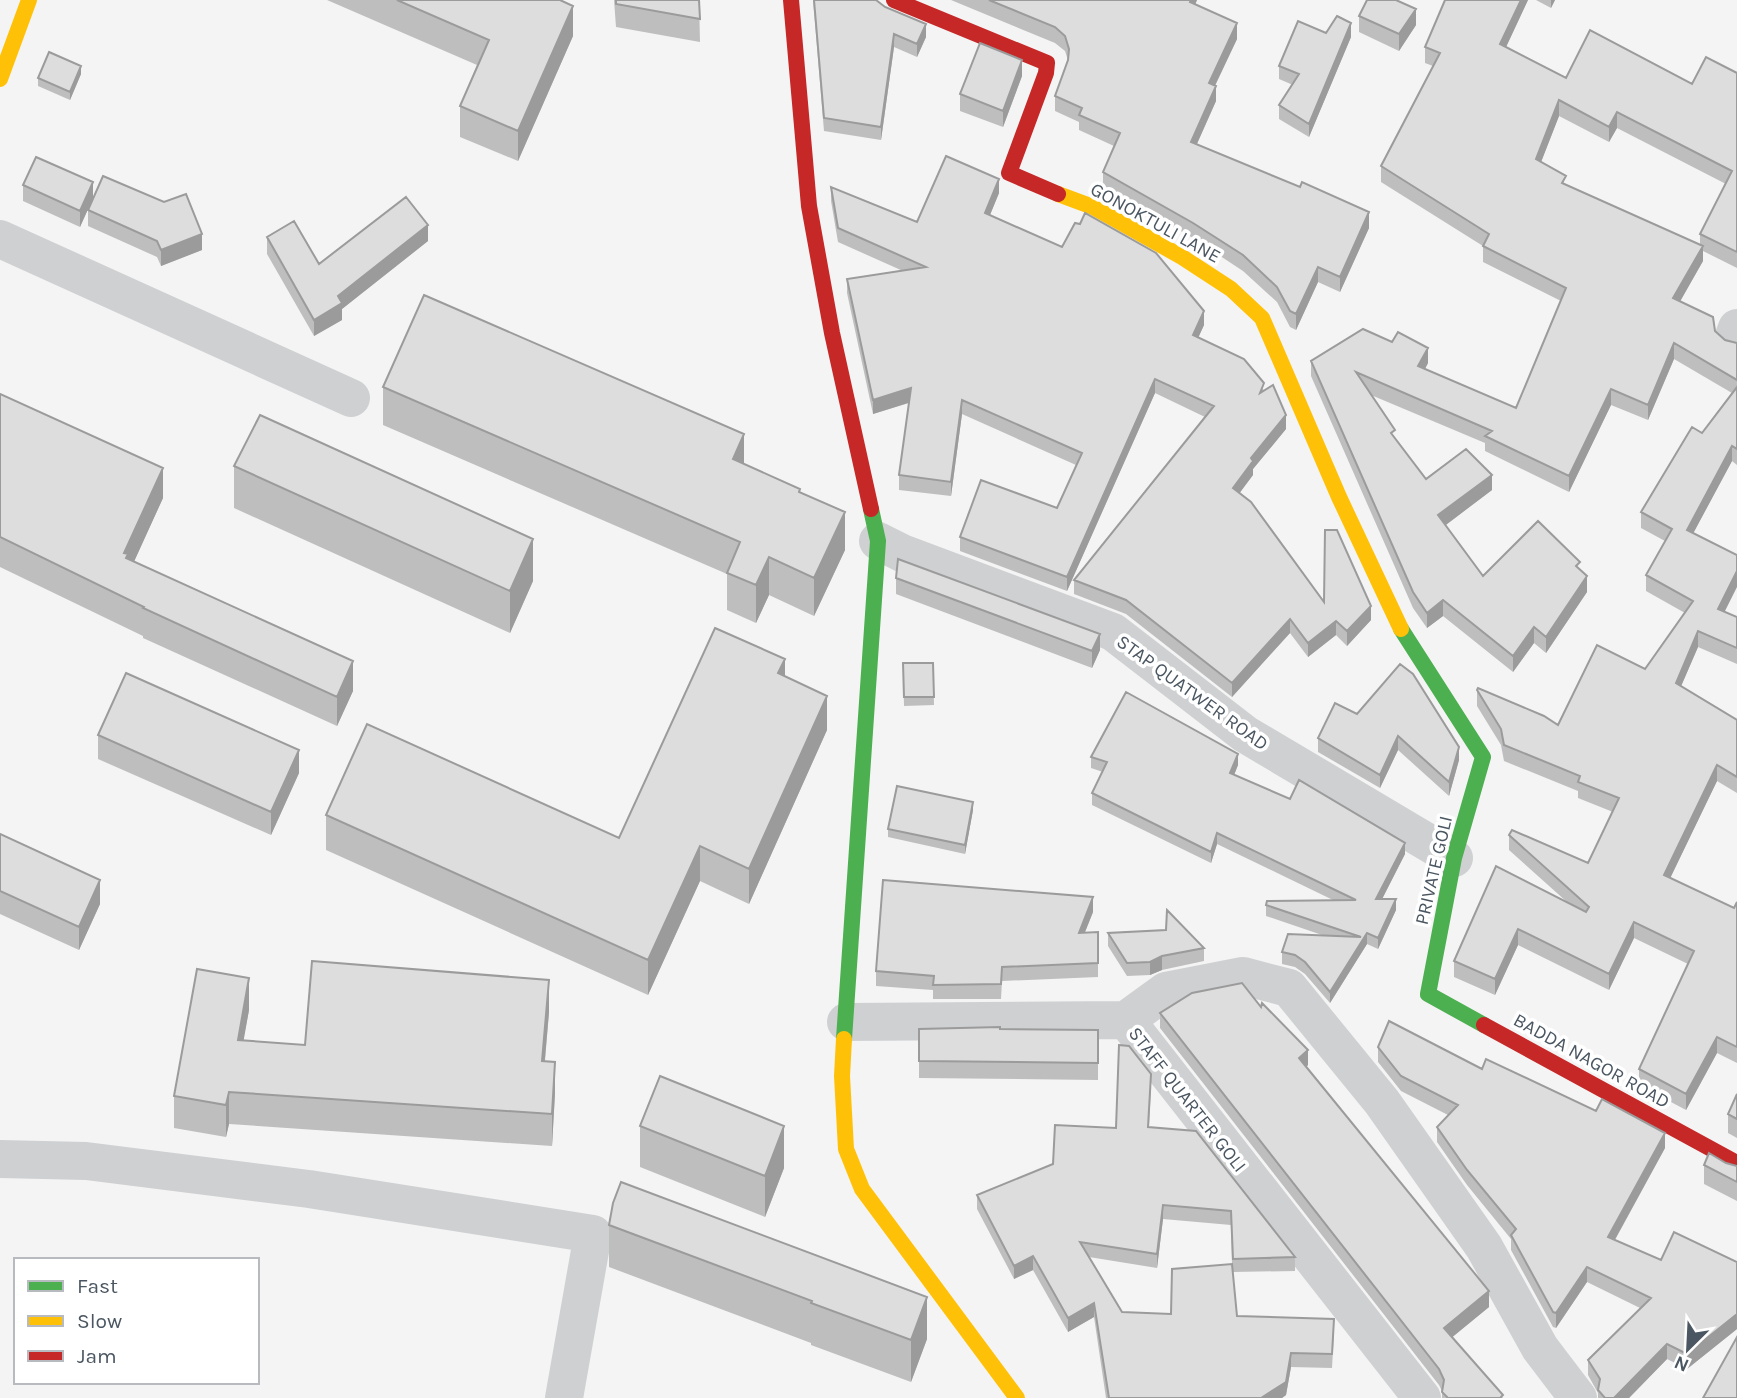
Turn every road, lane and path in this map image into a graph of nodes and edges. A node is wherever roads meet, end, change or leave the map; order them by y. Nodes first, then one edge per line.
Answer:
1 (29, 0) edge
2 (791, 0) edge
3 (894, 0) edge
4 (0, 79) edge
5 (0, 239) edge
6 (1737, 328) edge
7 (1737, 338) edge
8 (351, 398) dead end
9 (878, 541) junction
10 (1483, 757) joint
11 (1454, 858) junction
12 (1428, 994) joint
13 (1126, 1020) junction
14 (846, 1022) junction
15 (0, 1159) edge
16 (1737, 1163) edge
17 (564, 1398) edge
18 (1017, 1398) edge
19 (1422, 1398) edge
20 (1578, 1398) edge

1 - 4 street
2 - 9 street
3 - 10 street, GONOKTULI LANE
5 - 8 street
6 - 7 street
9 - 11 street, STAP QUATWER ROAD
9 - 14 street
10 - 11 street, PRIVATE GOLI
11 - 12 street, PRIVATE GOLI
12 - 16 street, BADDA NAGOR ROAD
13 - 14 street, STAFF QUARTER GOLI
13 - 19 street, STAFF QUARTER GOLI
13 - 20 street
14 - 18 street
15 - 17 street

